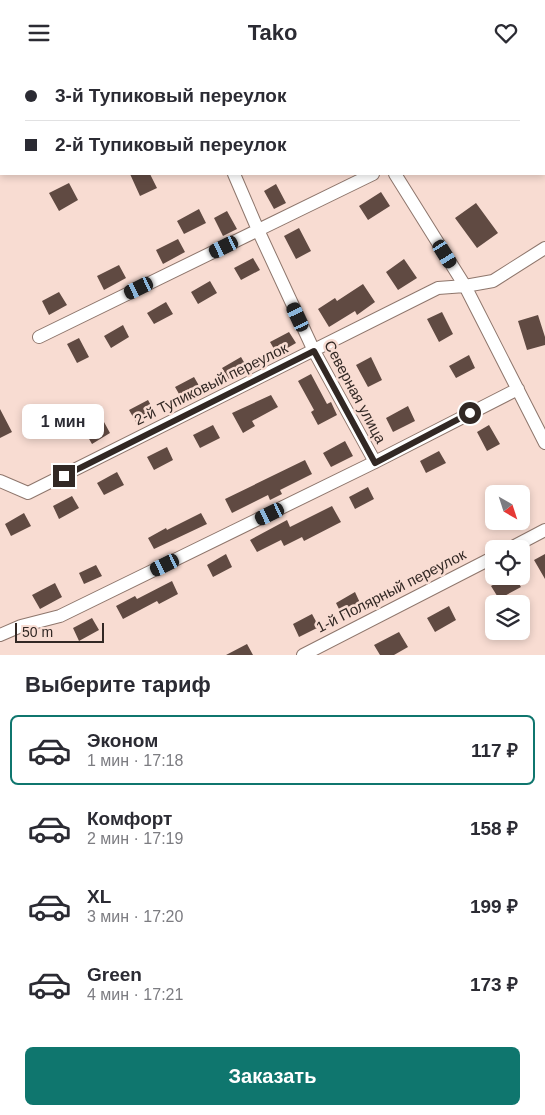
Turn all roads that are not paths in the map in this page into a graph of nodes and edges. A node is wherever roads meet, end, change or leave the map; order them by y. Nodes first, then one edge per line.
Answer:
1 (234, 175) edge
2 (371, 175) edge
3 (395, 175) edge
4 (258, 230) junction
5 (545, 248) edge
6 (465, 286) junction
7 (39, 337) dead end
8 (314, 351) junction
9 (518, 389) junction
10 (545, 443) edge
11 (375, 463) junction
12 (0, 481) edge
13 (545, 530) edge
14 (526, 540) edge
15 (485, 562) edge
16 (0, 635) edge
17 (303, 655) edge

1 - 4 street, Северная улица
2 - 4 street
3 - 6 street
4 - 7 street
4 - 8 street, Северная улица
5 - 6 street, 2-й Тупиковый переулок
6 - 8 street, 2-й Тупиковый переулок
6 - 9 street
8 - 11 street, Северная улица
8 - 12 street, 2-й Тупиковый переулок
9 - 10 street
9 - 11 street
11 - 16 street
13 - 14 street
15 - 17 street, 1-й Полярный переулок

